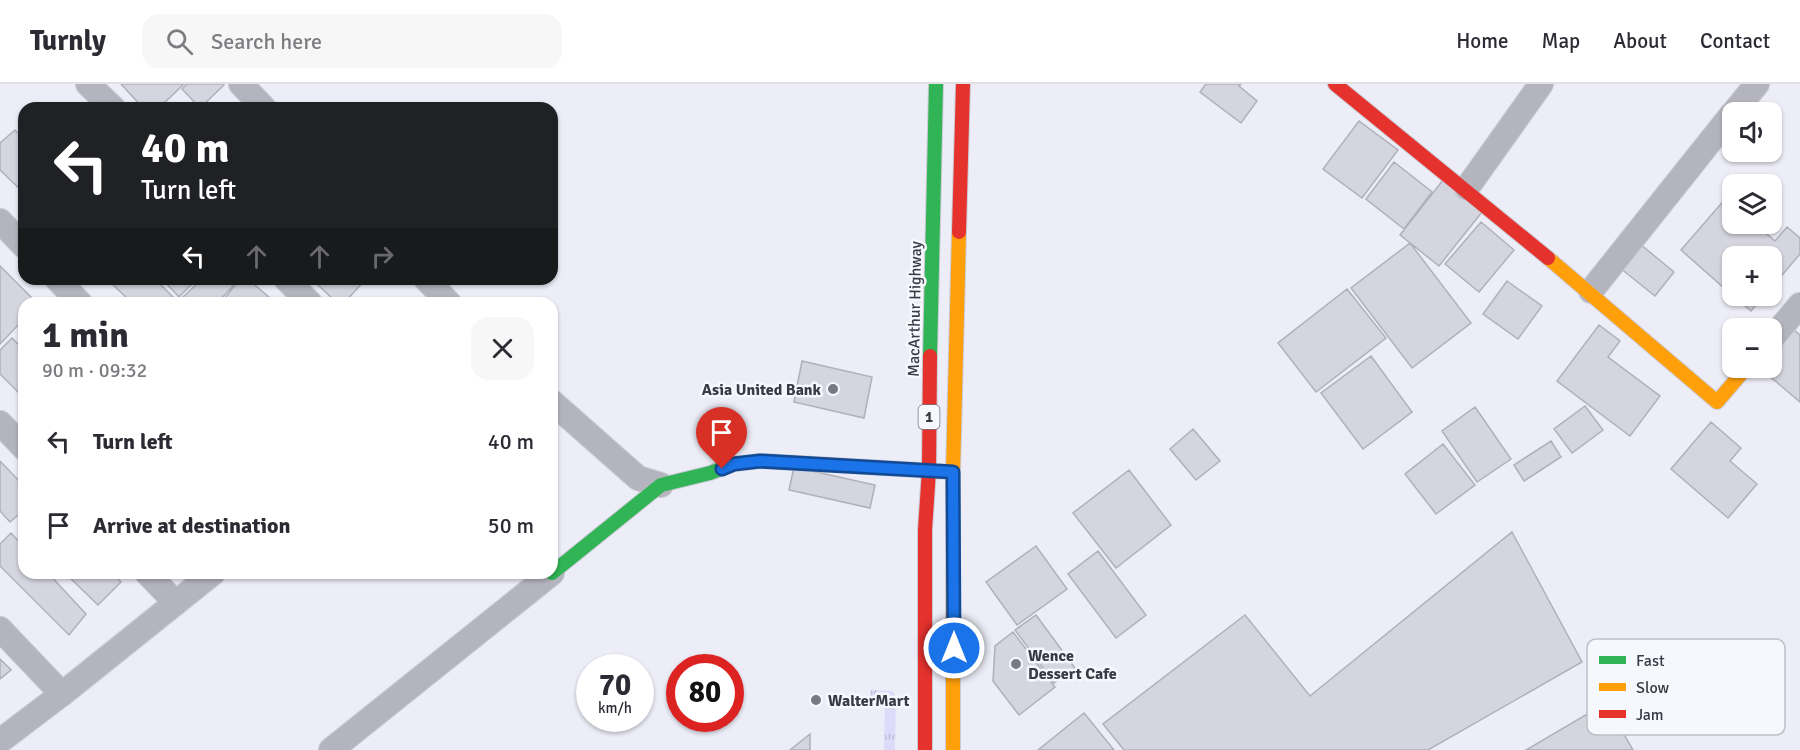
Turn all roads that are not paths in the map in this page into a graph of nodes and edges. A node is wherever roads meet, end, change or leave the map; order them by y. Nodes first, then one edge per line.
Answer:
1 (241, 84) edge
2 (936, 84) edge
3 (963, 84) edge
4 (1335, 84) edge
5 (1540, 84) edge
6 (1757, 84) edge
7 (96, 86) edge
8 (108, 102) edge
9 (258, 102) edge
10 (1742, 102) edge
11 (1722, 127) edge
12 (1467, 188) junction
13 (0, 221) edge
14 (18, 240) edge
15 (63, 285) edge
16 (292, 285) edge
17 (432, 285) edge
18 (1591, 291) junction
19 (74, 297) edge
20 (304, 297) edge
21 (443, 297) edge
22 (1800, 305) edge
23 (1782, 326) edge
24 (1737, 378) edge
25 (558, 407) edge
26 (0, 423) edge
27 (18, 441) edge
28 (929, 470) junction
29 (953, 472) junction
30 (661, 485) junction
31 (558, 568) edge
32 (153, 579) edge
33 (206, 579) edge
34 (545, 579) edge
35 (176, 603) junction
36 (0, 629) edge
37 (62, 694) junction
38 (0, 741) edge
39 (331, 750) edge
40 (925, 750) edge
41 (953, 750) edge

1 - 9 street
2 - 28 main road, MacArthur Highway / 1
3 - 29 main road, 1
4 - 12 main road
5 - 12 street
6 - 10 street
7 - 8 street
11 - 18 street
12 - 18 main road
13 - 14 street
15 - 19 street
16 - 20 street
17 - 21 street
18 - 24 main road
22 - 23 street
25 - 30 street
26 - 27 street
28 - 29 main road
28 - 30 main road
28 - 40 main road, MacArthur Highway / 1
29 - 41 main road, 1
30 - 31 main road
32 - 35 street
33 - 35 street
34 - 39 street
35 - 37 street
36 - 37 street
37 - 38 street

